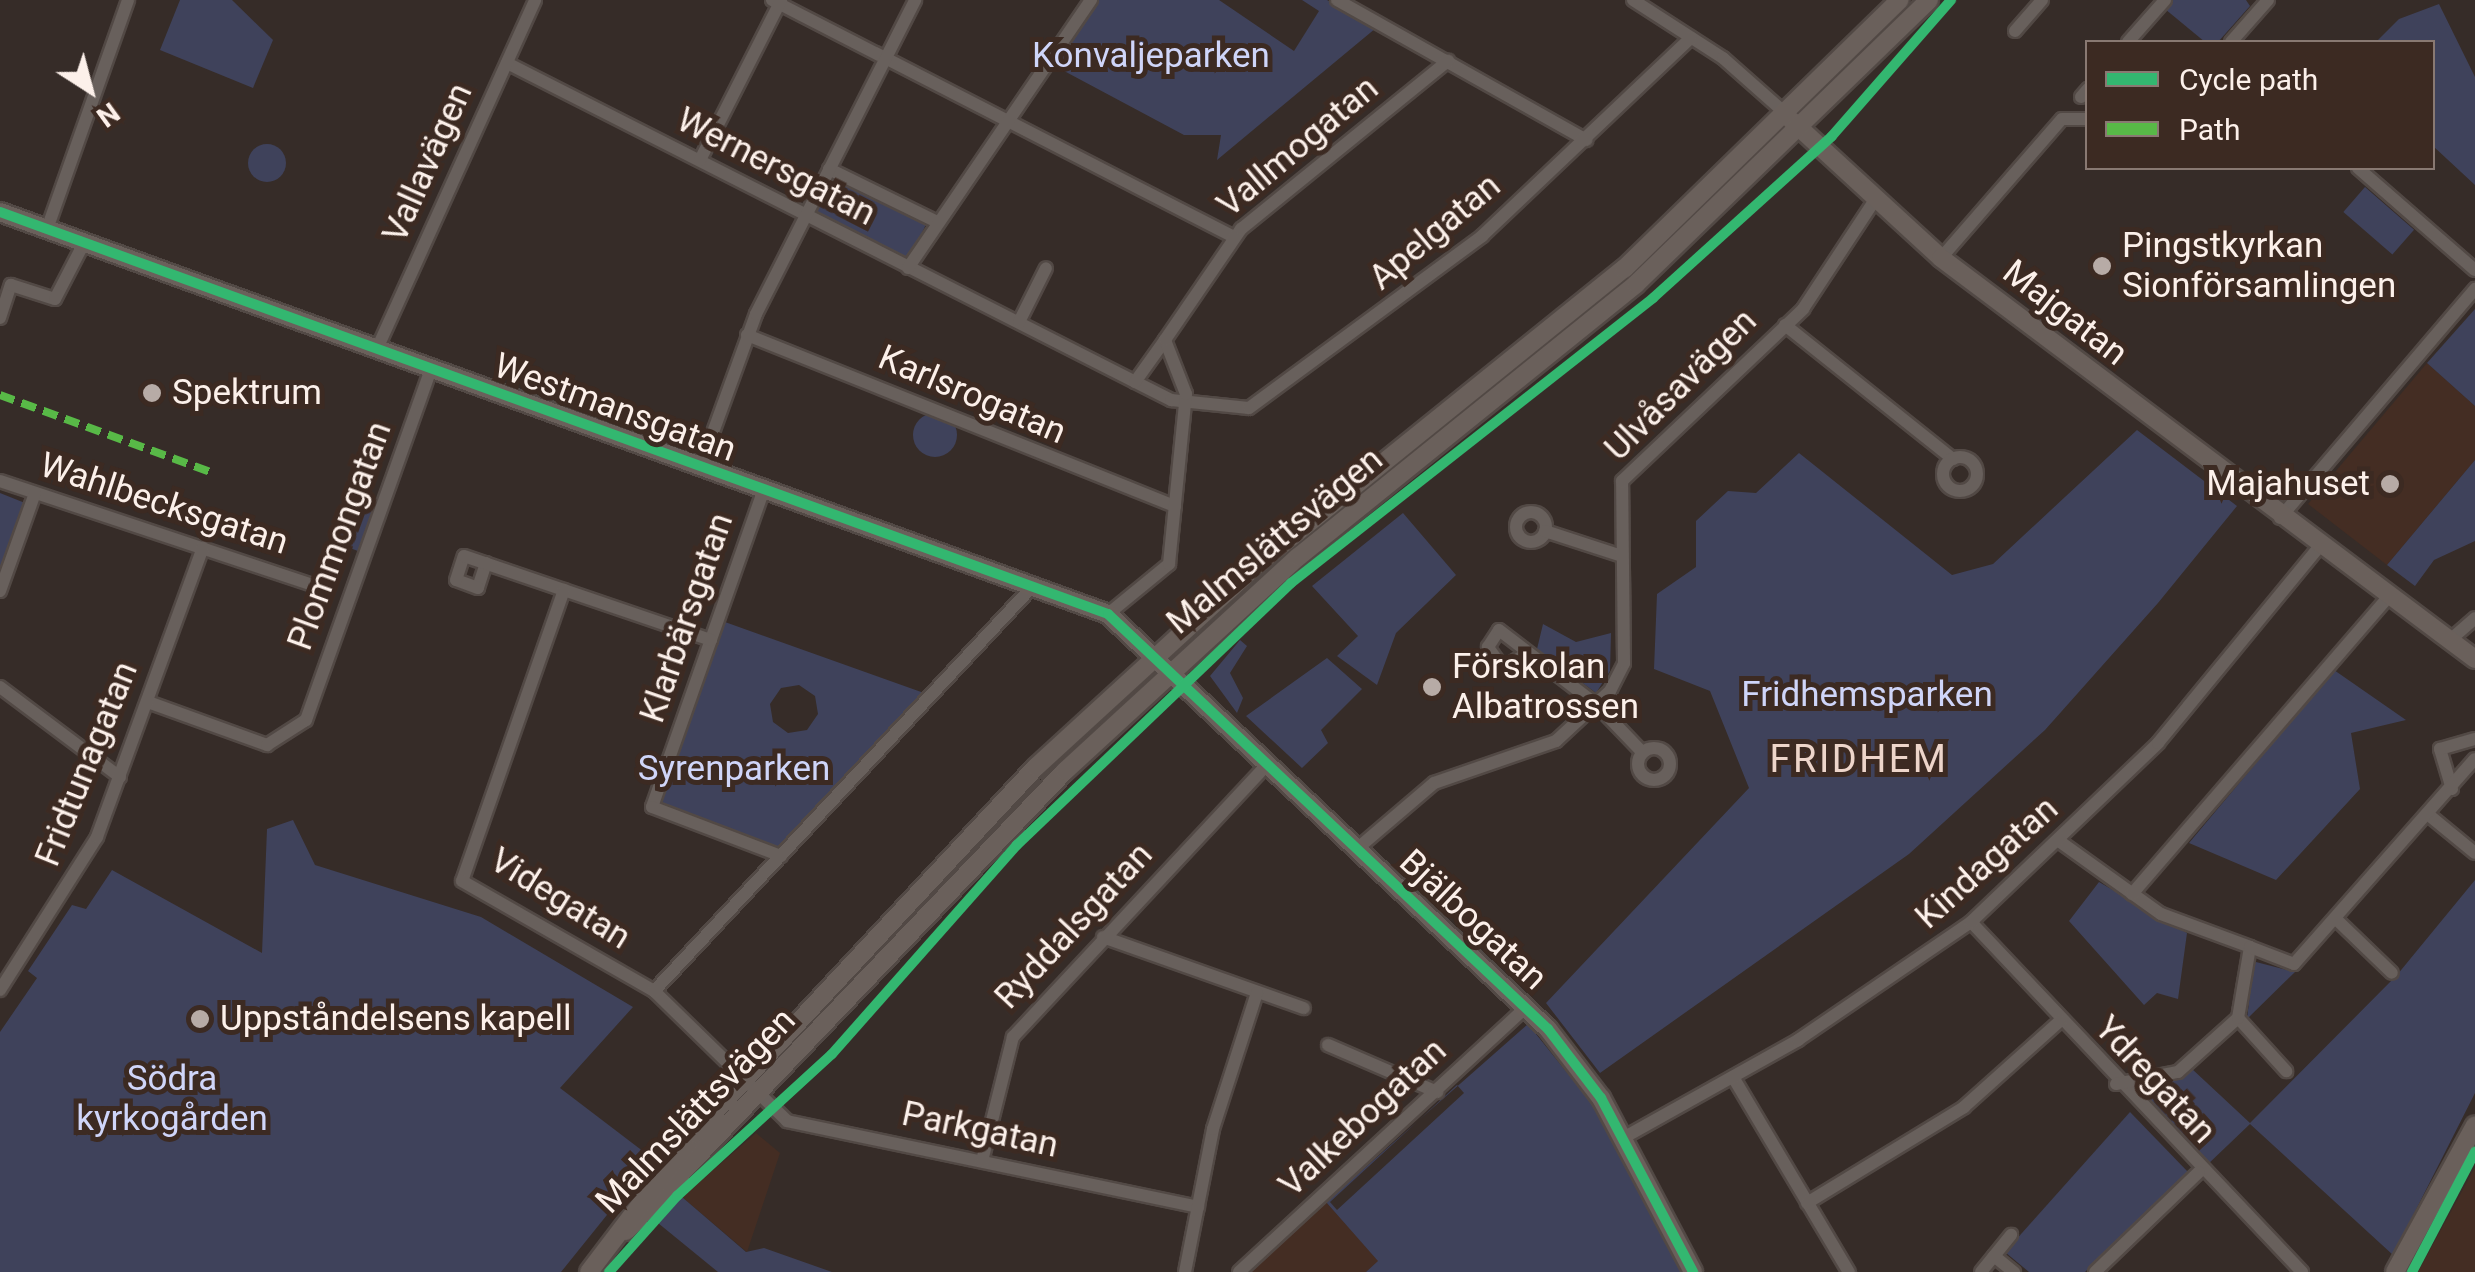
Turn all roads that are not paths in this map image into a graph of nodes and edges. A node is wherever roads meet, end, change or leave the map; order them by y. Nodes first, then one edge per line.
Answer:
1 (128, 0) edge
2 (535, 0) edge
3 (915, 0) edge
4 (1091, 0) edge
5 (1337, 0) edge
6 (1633, 0) edge
7 (1900, 0) edge
8 (1929, 0) edge
9 (2042, 0) edge
10 (2165, 0) edge
11 (777, 1) edge
12 (2262, 2) edge
13 (2015, 31) dead end
14 (1691, 38) junction
15 (2130, 40) edge
16 (2233, 40) edge
17 (885, 58) junction
18 (1448, 61) junction
19 (506, 63) junction
20 (1785, 114) junction
21 (1005, 118) junction
22 (2085, 119) edge
23 (1800, 130) junction
24 (1586, 140) junction
25 (700, 160) junction
26 (830, 169) junction
27 (2360, 170) edge
28 (1874, 203) junction
29 (0, 212) edge
30 (806, 215) junction
31 (934, 221) junction
32 (46, 229) junction
33 (1234, 237) junction
34 (84, 243) junction
35 (1941, 258) junction
36 (908, 268) junction
37 (1046, 268) dead end
38 (2475, 270) edge
39 (2475, 290) edge
40 (0, 318) edge
41 (1019, 322) junction
42 (1786, 324) junction
43 (747, 334) junction
44 (1165, 340) junction
45 (376, 351) junction
46 (430, 372) junction
47 (1135, 382) junction
48 (1186, 405) junction
49 (1953, 458) dead end
50 (700, 468) junction
51 (0, 481) edge
52 (764, 490) junction
53 (35, 493) junction
54 (1175, 506) junction
55 (2280, 518) junction
56 (1545, 532) dead end
57 (2320, 546) junction
58 (203, 548) junction
59 (1619, 556) junction
60 (486, 564) dead end
61 (309, 584) dead end
62 (1033, 586) junction
63 (564, 590) junction
64 (0, 591) edge
65 (2389, 596) junction
66 (1108, 614) junction
67 (2475, 618) edge
68 (711, 640) junction
69 (2450, 640) junction
70 (1528, 653) dead end
71 (1156, 654) junction
72 (2475, 659) edge
73 (1172, 671) junction
74 (0, 687) edge
75 (148, 702) junction
76 (1597, 705) junction
77 (2475, 739) edge
78 (1642, 753) dead end
79 (2475, 759) edge
80 (1268, 764) junction
81 (120, 778) junction
82 (2452, 789) junction
83 (2430, 816) junction
84 (2059, 842) junction
85 (1358, 848) junction
86 (2475, 853) edge
87 (780, 856) junction
88 (2132, 894) junction
89 (2337, 920) junction
90 (1971, 922) junction
91 (1103, 937) junction
92 (2250, 947) junction
93 (2392, 974) dead end
94 (0, 990) edge
95 (654, 991) junction
96 (1258, 993) junction
97 (1304, 1008) dead end
98 (1526, 1008) junction
99 (2238, 1018) junction
100 (2060, 1020) junction
101 (1328, 1045) dead end
102 (2286, 1071) dead end
103 (1733, 1077) junction
104 (744, 1079) junction
105 (2116, 1084) junction
106 (1437, 1092) junction
107 (759, 1094) junction
108 (2475, 1125) edge
109 (1623, 1138) junction
110 (982, 1161) junction
111 (2199, 1172) junction
112 (1807, 1203) junction
113 (1198, 1207) junction
114 (2011, 1234) dead end
115 (608, 1249) junction
116 (1994, 1256) junction
117 (2284, 1266) edge
118 (589, 1272) edge
119 (1185, 1272) edge
120 (1239, 1272) edge
121 (1693, 1272) edge
122 (1849, 1272) edge
123 (1981, 1272) edge
124 (2014, 1272) edge
125 (2096, 1272) edge
126 (2302, 1272) edge
127 (2395, 1272) edge

1 - 32 street
2 - 19 street, Vallavägen
3 - 17 street
4 - 21 street
5 - 18 street
6 - 14 street, Majgatan
7 - 20 main road, Malmslättsvägen
8 - 23 main road, Malmslättsvägen
9 - 13 street
10 - 15 street
11 - 17 street
11 - 25 street
12 - 16 street
14 - 20 street, Majgatan
14 - 24 street, Apelgatan
17 - 21 street
17 - 26 street
18 - 24 street
18 - 33 street, Vallmogatan
19 - 25 street, Wernersgatan
19 - 45 street, Vallavägen
20 - 23 main road, Majgatan
20 - 71 main road, Malmslättsvägen
21 - 31 street
21 - 33 street
22 - 35 street
23 - 28 main road, Majgatan
23 - 73 main road, Malmslättsvägen
24 - 48 street, Apelgatan
25 - 30 street, Wernersgatan
26 - 30 street
26 - 31 street, Wernersgatan
27 - 38 street
28 - 35 main road, Majgatan
28 - 42 street, Ulvåsavägen
29 - 32 main road, Westmansgatan
30 - 36 street, Wernersgatan
30 - 43 street
31 - 36 street
32 - 34 main road, Westmansgatan
33 - 44 street, Vallmogatan
34 - 40 street
34 - 45 main road, Westmansgatan
35 - 55 main road, Majgatan
36 - 41 street, Wernersgatan
37 - 41 street
39 - 55 street
41 - 47 street, Wernersgatan
42 - 49 street
42 - 59 street, Ulvåsavägen
43 - 50 street
43 - 54 street, Karlsrogatan
44 - 47 street, Vallmogatan
44 - 48 street
45 - 46 main road, Westmansgatan
46 - 50 main road, Westmansgatan
46 - 75 street, Plommongatan
47 - 48 street, Wernersgatan
48 - 54 street
50 - 52 main road, Westmansgatan
51 - 53 street, Wahlbecksgatan
52 - 62 main road, Westmansgatan
52 - 68 street, Klarbärsgatan
53 - 58 street, Wahlbecksgatan
53 - 64 street
54 - 66 street
55 - 57 main road, Majgatan
56 - 59 street
57 - 65 main road, Majgatan
57 - 84 street, Kindagatan
58 - 61 street, Wahlbecksgatan
58 - 75 street, Fridtunagatan
59 - 76 street, Ulvåsavägen
60 - 63 street
62 - 66 main road, Westmansgatan
62 - 87 street
63 - 68 street
63 - 95 street, Videgatan
65 - 69 main road, Majgatan
65 - 88 street
66 - 71 main road, Westmansgatan
67 - 69 street
68 - 87 street, Klarbärsgatan
69 - 72 main road, Majgatan
70 - 76 street
71 - 73 main road, Bjälbogatan
71 - 104 main road, Malmslättsvägen
73 - 80 main road, Bjälbogatan
73 - 107 main road, Malmslättsvägen
74 - 81 street
75 - 81 street, Fridtunagatan
76 - 78 street
76 - 85 street, Ulvåsavägen
77 - 82 street
79 - 82 street
80 - 85 main road, Bjälbogatan
80 - 91 street, Ryddalsgatan
81 - 94 street, Fridtunagatan
82 - 83 street
83 - 86 street
83 - 89 street
84 - 88 street
84 - 90 street, Kindagatan
85 - 98 main road, Bjälbogatan
87 - 95 street
88 - 92 street
89 - 92 street
89 - 93 street
90 - 100 street, Ydregatan
90 - 103 street, Kindagatan
91 - 96 street
91 - 110 street, Ryddalsgatan
92 - 99 street
95 - 104 street, Videgatan
96 - 97 street
96 - 113 street
98 - 106 street, Valkebogatan
98 - 109 main road, Bjälbogatan
99 - 102 street
99 - 105 street
100 - 105 street, Ydregatan
100 - 112 street
101 - 106 street
103 - 109 street, Kindagatan
103 - 112 street
104 - 107 street, Videgatan
104 - 115 main road, Malmslättsvägen
105 - 111 street, Ydregatan
106 - 120 street, Valkebogatan
107 - 110 street, Parkgatan
107 - 115 main road, Malmslättsvägen
108 - 127 main road
109 - 121 main road, Bjälbogatan
110 - 113 street, Parkgatan
111 - 117 street, Ydregatan
111 - 125 street
112 - 122 street
113 - 119 street
114 - 116 street
115 - 118 main road, Malmslättsvägen
116 - 123 street
116 - 124 street
117 - 126 street, Ydregatan

